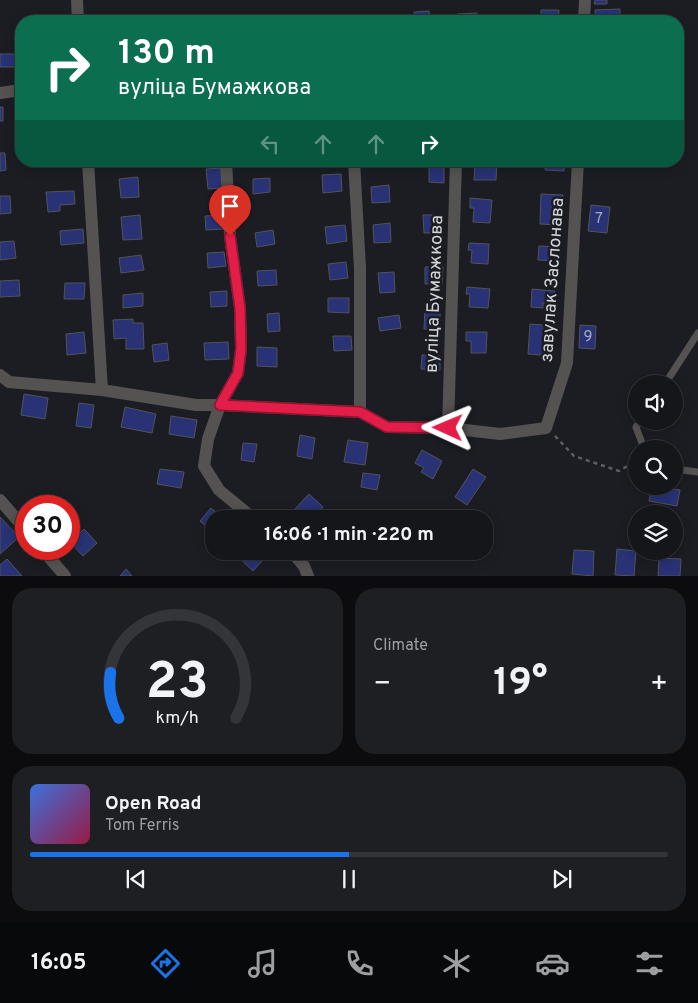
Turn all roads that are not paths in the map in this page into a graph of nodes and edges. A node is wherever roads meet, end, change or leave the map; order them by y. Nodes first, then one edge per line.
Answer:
1 (77, 0) edge
2 (584, 0) edge
3 (78, 15) edge
4 (584, 15) edge
5 (15, 91) edge
6 (0, 93) edge
7 (88, 167) edge
8 (226, 167) edge
9 (354, 167) edge
10 (456, 167) edge
11 (578, 167) edge
12 (698, 333) edge
13 (671, 375) edge
14 (0, 376) edge
15 (102, 390) junction
16 (220, 405) junction
17 (360, 412) junction
18 (448, 428) junction
19 (683, 470) edge
20 (698, 472) edge
21 (0, 500) edge
22 (243, 510) edge
23 (15, 517) edge
24 (51, 560) edge
25 (299, 560) edge
26 (65, 576) edge
27 (308, 576) edge

1 - 3 street
2 - 4 street
5 - 6 street
7 - 15 street
8 - 16 street
9 - 17 street
10 - 18 street, вуліца Бумажкова
11 - 18 street, завулак Заслонава
12 - 13 lane
14 - 15 street
15 - 16 street
16 - 17 street
16 - 22 street
17 - 18 street
19 - 20 lane
21 - 23 street
24 - 26 street
25 - 27 street

